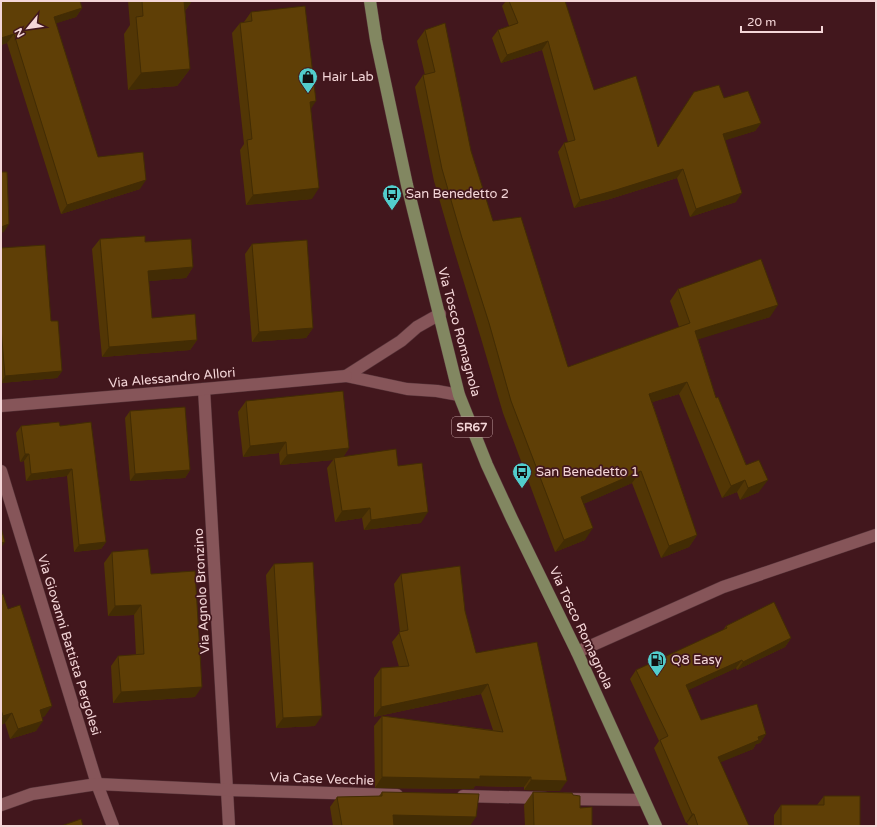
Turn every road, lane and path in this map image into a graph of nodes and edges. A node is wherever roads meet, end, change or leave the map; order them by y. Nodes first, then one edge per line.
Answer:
1 (370, 1) edge
2 (440, 314) junction
3 (346, 376) junction
4 (204, 390) junction
5 (459, 394) junction
6 (1, 406) edge
7 (1, 471) edge
8 (876, 535) edge
9 (577, 652) junction
10 (97, 784) junction
11 (228, 790) junction
12 (408, 795) edge
13 (455, 796) edge
14 (644, 800) junction
15 (1, 805) edge
16 (114, 826) edge
17 (228, 826) edge
18 (656, 826) edge

1 - 2 main road, Via Tosco Romagnola / SR67
2 - 3 street, Via Alessandro Allori
2 - 5 main road, Via Tosco Romagnola / SR67
3 - 4 street, Via Alessandro Allori
3 - 5 street, Via Alessandro Allori
4 - 6 street, Via Alessandro Allori
4 - 11 street, Via Agnolo Bronzino
5 - 9 main road, Via Tosco Romagnola / SR67
7 - 10 street, Via Giovanni Battista Pergolesi
8 - 9 street
9 - 14 main road, Via Tosco Romagnola / SR67
10 - 11 street, Via Case Vecchie
10 - 15 street, Via Case Vecchie
10 - 16 street, Via Giovanni Battista Pergolesi
11 - 12 street, Via Case Vecchie
11 - 17 street, Via Agnolo Bronzino
13 - 14 street
14 - 18 main road, Via Tosco Romagnola / SR67

